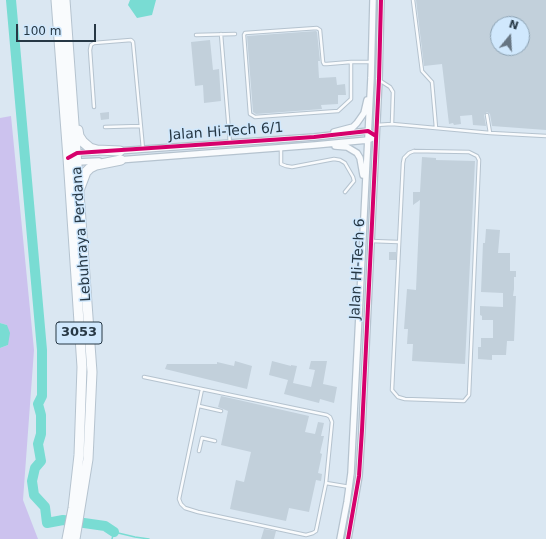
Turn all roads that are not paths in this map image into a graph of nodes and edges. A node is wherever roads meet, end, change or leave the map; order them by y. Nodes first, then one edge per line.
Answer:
1 (56, 0) edge
2 (65, 0) edge
3 (373, 0) edge
4 (381, 0) edge
5 (413, 0) edge
6 (221, 34) junction
7 (235, 34) dead end
8 (196, 35) dead end
9 (351, 62) junction
10 (372, 62) junction
11 (371, 78) junction
12 (379, 79) junction
13 (73, 107) junction
14 (94, 107) dead end
15 (487, 114) dead end
16 (392, 124) junction
17 (376, 125) junction
18 (140, 126) junction
19 (105, 127) dead end
20 (436, 128) junction
21 (368, 131) junction
22 (490, 133) junction
23 (376, 136) junction
24 (546, 136) edge
25 (314, 137) junction
26 (368, 140) junction
27 (230, 144) junction
28 (315, 145) junction
29 (281, 148) junction
30 (143, 149) junction
31 (121, 155) junction
32 (68, 158) junction
33 (77, 158) junction
34 (79, 192) junction
35 (345, 192) dead end
36 (365, 197) junction
37 (371, 241) junction
38 (398, 242) junction
39 (144, 377) dead end
40 (202, 389) junction
41 (199, 406) junction
42 (221, 411) dead end
43 (215, 441) dead end
44 (199, 451) dead end
45 (326, 483) junction
46 (350, 487) junction
47 (77, 508) junction
48 (72, 535) edge
49 (340, 539) edge
50 (348, 539) edge

1 - 32 main road, Lebuhraya Perdana / 3053
2 - 13 main road, Lebuhraya Perdana / 3053
3 - 10 street, Jalan Hi-Tech 6
4 - 12 street, Jalan Hi-Tech 6
5 - 20 lane
6 - 7 lane
6 - 8 lane
6 - 27 lane
9 - 9 lane
9 - 10 lane
10 - 11 street, Jalan Hi-Tech 6
11 - 21 street, Jalan Hi-Tech 6
11 - 25 street
12 - 16 lane
12 - 17 street, Jalan Hi-Tech 6
13 - 31 main road
13 - 33 main road, Lebuhraya Perdana / 3053
14 - 18 lane
15 - 22 lane
16 - 17 lane
16 - 20 lane
17 - 23 street, Jalan Hi-Tech 6
18 - 19 lane
18 - 30 lane
20 - 22 lane
21 - 23 street
21 - 25 street, Jalan Hi-Tech 6/1
21 - 26 street, Jalan Hi-Tech 6
22 - 24 lane
23 - 26 street, Jalan Hi-Tech 6/1
23 - 37 street, Jalan Hi-Tech 6
25 - 27 street, Jalan Hi-Tech 6/1
26 - 28 street, Jalan Hi-Tech 6/1
26 - 36 street, Jalan Hi-Tech 6
27 - 30 street, Jalan Hi-Tech 6/1
28 - 29 street, Jalan Hi-Tech 6/1
28 - 36 street
29 - 31 street, Jalan Hi-Tech 6/1
29 - 35 lane
30 - 31 street, Jalan Hi-Tech 6/1
31 - 33 street, Jalan Hi-Tech 6/1
31 - 33 street, Jalan Hi-Tech 6/1
31 - 34 main road
32 - 33 street, Jalan Hi-Tech 6/1
32 - 47 main road, Lebuhraya Perdana / 3053
33 - 34 main road, Lebuhraya Perdana / 3053
34 - 47 main road, Lebuhraya Perdana / 3053
36 - 46 street, Jalan Hi-Tech 6
37 - 38 lane
37 - 50 street, Jalan Hi-Tech 6
38 - 38 lane
39 - 40 lane
40 - 41 lane
40 - 45 lane
41 - 42 lane
41 - 45 lane
43 - 44 lane
45 - 46 lane
46 - 49 street, Jalan Hi-Tech 6
47 - 48 main road, Lebuhraya Perdana / 3053

